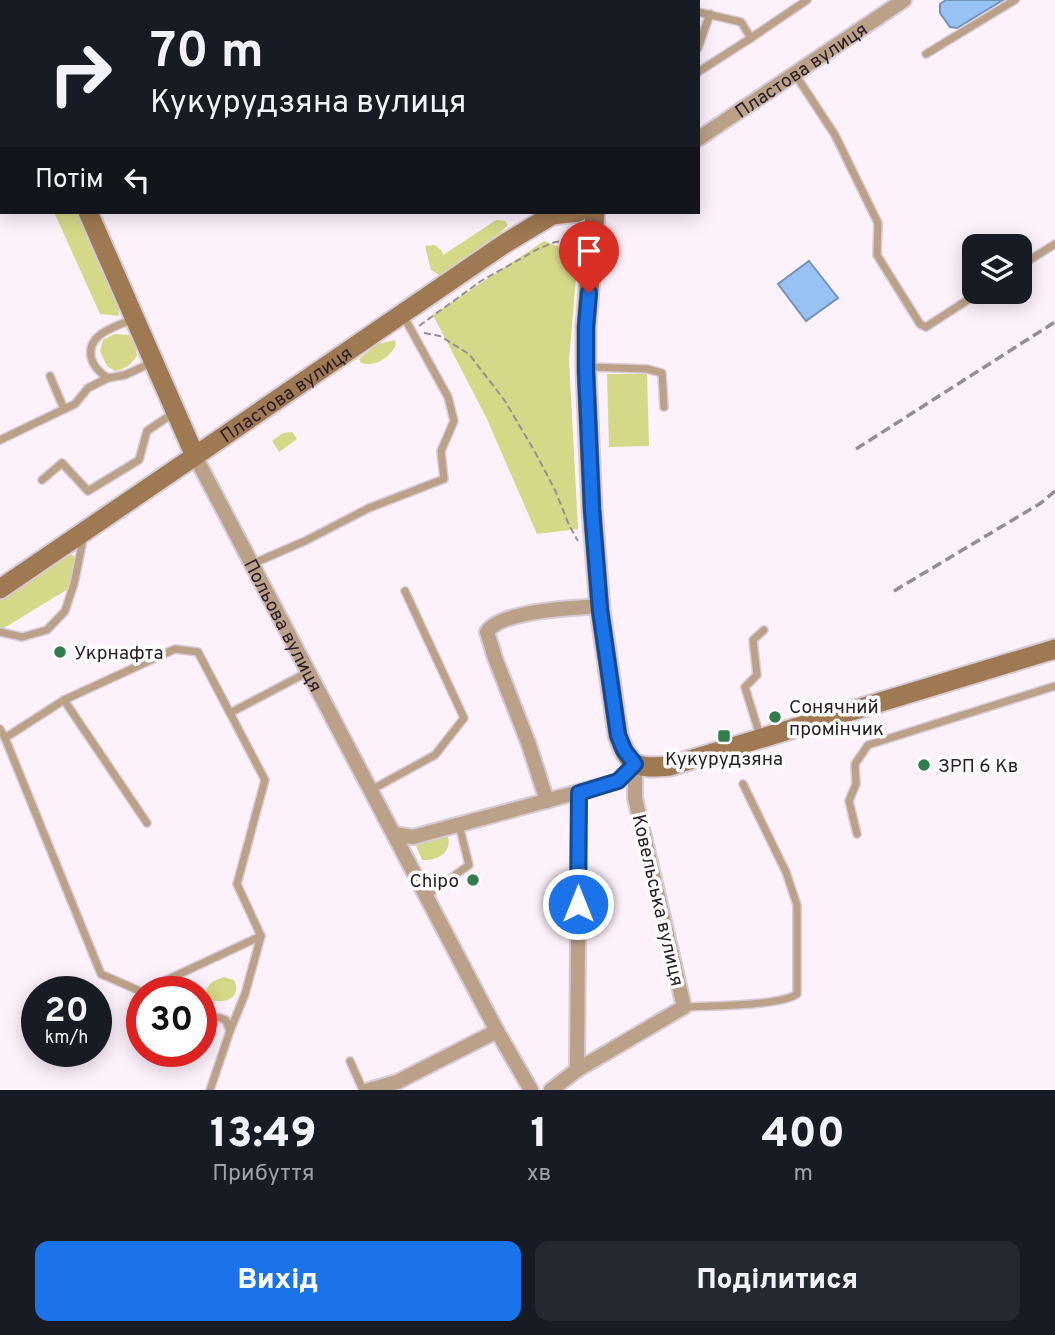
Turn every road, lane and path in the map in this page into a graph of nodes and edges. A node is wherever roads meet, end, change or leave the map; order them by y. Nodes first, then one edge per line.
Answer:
1 (807, 0) edge
2 (904, 0) edge
3 (1015, 0) edge
4 (700, 12) edge
5 (710, 14) junction
6 (751, 38) junction
7 (700, 42) edge
8 (926, 54) dead end
9 (700, 71) edge
10 (795, 74) junction
11 (700, 138) edge
12 (89, 214) edge
13 (561, 214) edge
14 (595, 214) edge
15 (1055, 244) edge
16 (585, 247) dead end
17 (1032, 258) edge
18 (962, 304) edge
19 (402, 313) junction
20 (134, 319) junction
21 (413, 331) junction
22 (153, 362) junction
23 (586, 367) junction
24 (50, 376) dead end
25 (107, 379) junction
26 (664, 407) dead end
27 (64, 409) junction
28 (175, 412) junction
29 (0, 440) edge
30 (195, 456) junction
31 (41, 480) dead end
32 (85, 531) junction
33 (580, 543) dead end
34 (252, 564) junction
35 (0, 589) edge
36 (405, 591) dead end
37 (600, 606) junction
38 (764, 630) dead end
39 (0, 632) edge
40 (1055, 649) edge
41 (308, 671) junction
42 (1055, 687) edge
43 (64, 700) junction
44 (230, 713) junction
45 (0, 729) edge
46 (5, 738) junction
47 (761, 738) junction
48 (635, 764) junction
49 (743, 784) dead end
50 (371, 790) junction
51 (579, 793) junction
52 (547, 801) junction
53 (147, 823) dead end
54 (459, 825) junction
55 (394, 834) junction
56 (857, 834) dead end
57 (426, 896) junction
58 (261, 936) junction
59 (176, 976) edge
60 (126, 985) edge
61 (684, 1007) junction
62 (217, 1017) edge
63 (230, 1031) junction
64 (497, 1031) junction
65 (350, 1061) dead end
66 (577, 1070) junction
67 (210, 1090) edge
68 (363, 1090) edge
69 (369, 1090) edge
70 (531, 1090) edge
71 (551, 1090) edge

1 - 6 lane
2 - 10 street, Пластова вулиця
3 - 8 lane
4 - 5 lane
5 - 6 lane
5 - 7 lane
6 - 9 lane
10 - 11 street, Пластова вулиця
10 - 18 lane
12 - 20 main road, Польова вулиця
13 - 19 main road, Пластова вулиця
14 - 23 main road, Ковельська вулиця
15 - 17 lane
16 - 21 path
19 - 21 lane
19 - 30 main road, Пластова вулиця
20 - 22 main road, Польова вулиця
20 - 25 lane
21 - 33 path
21 - 34 lane
22 - 25 lane
22 - 28 main road, Польова вулиця
23 - 26 lane
23 - 37 main road, Ковельська вулиця
24 - 27 lane
25 - 27 lane
27 - 29 lane
28 - 30 main road, Польова вулиця
28 - 31 lane
30 - 32 main road, Пластова вулиця
30 - 34 street, Польова вулиця
32 - 35 main road, Пластова вулиця
32 - 39 lane
34 - 41 street, Польова вулиця
36 - 50 lane
37 - 48 main road, Ковельська вулиця
37 - 52 street
38 - 47 lane
40 - 47 main road
41 - 44 lane
41 - 50 street, Польова вулиця
42 - 56 lane
43 - 44 lane
43 - 46 lane
43 - 53 lane
44 - 58 lane
45 - 46 lane
46 - 60 lane
47 - 48 main road
48 - 51 street
48 - 61 street, Ковельська вулиця
49 - 61 lane
50 - 55 street, Польова вулиця
51 - 52 street
51 - 66 street
52 - 54 street
54 - 55 street
54 - 57 lane
55 - 57 street, Польова вулиця
57 - 64 street, Польова вулиця
58 - 59 lane
58 - 63 lane
61 - 66 street
62 - 63 lane
63 - 67 lane
64 - 69 street
64 - 70 street, Польова вулиця
65 - 68 lane
66 - 71 street

